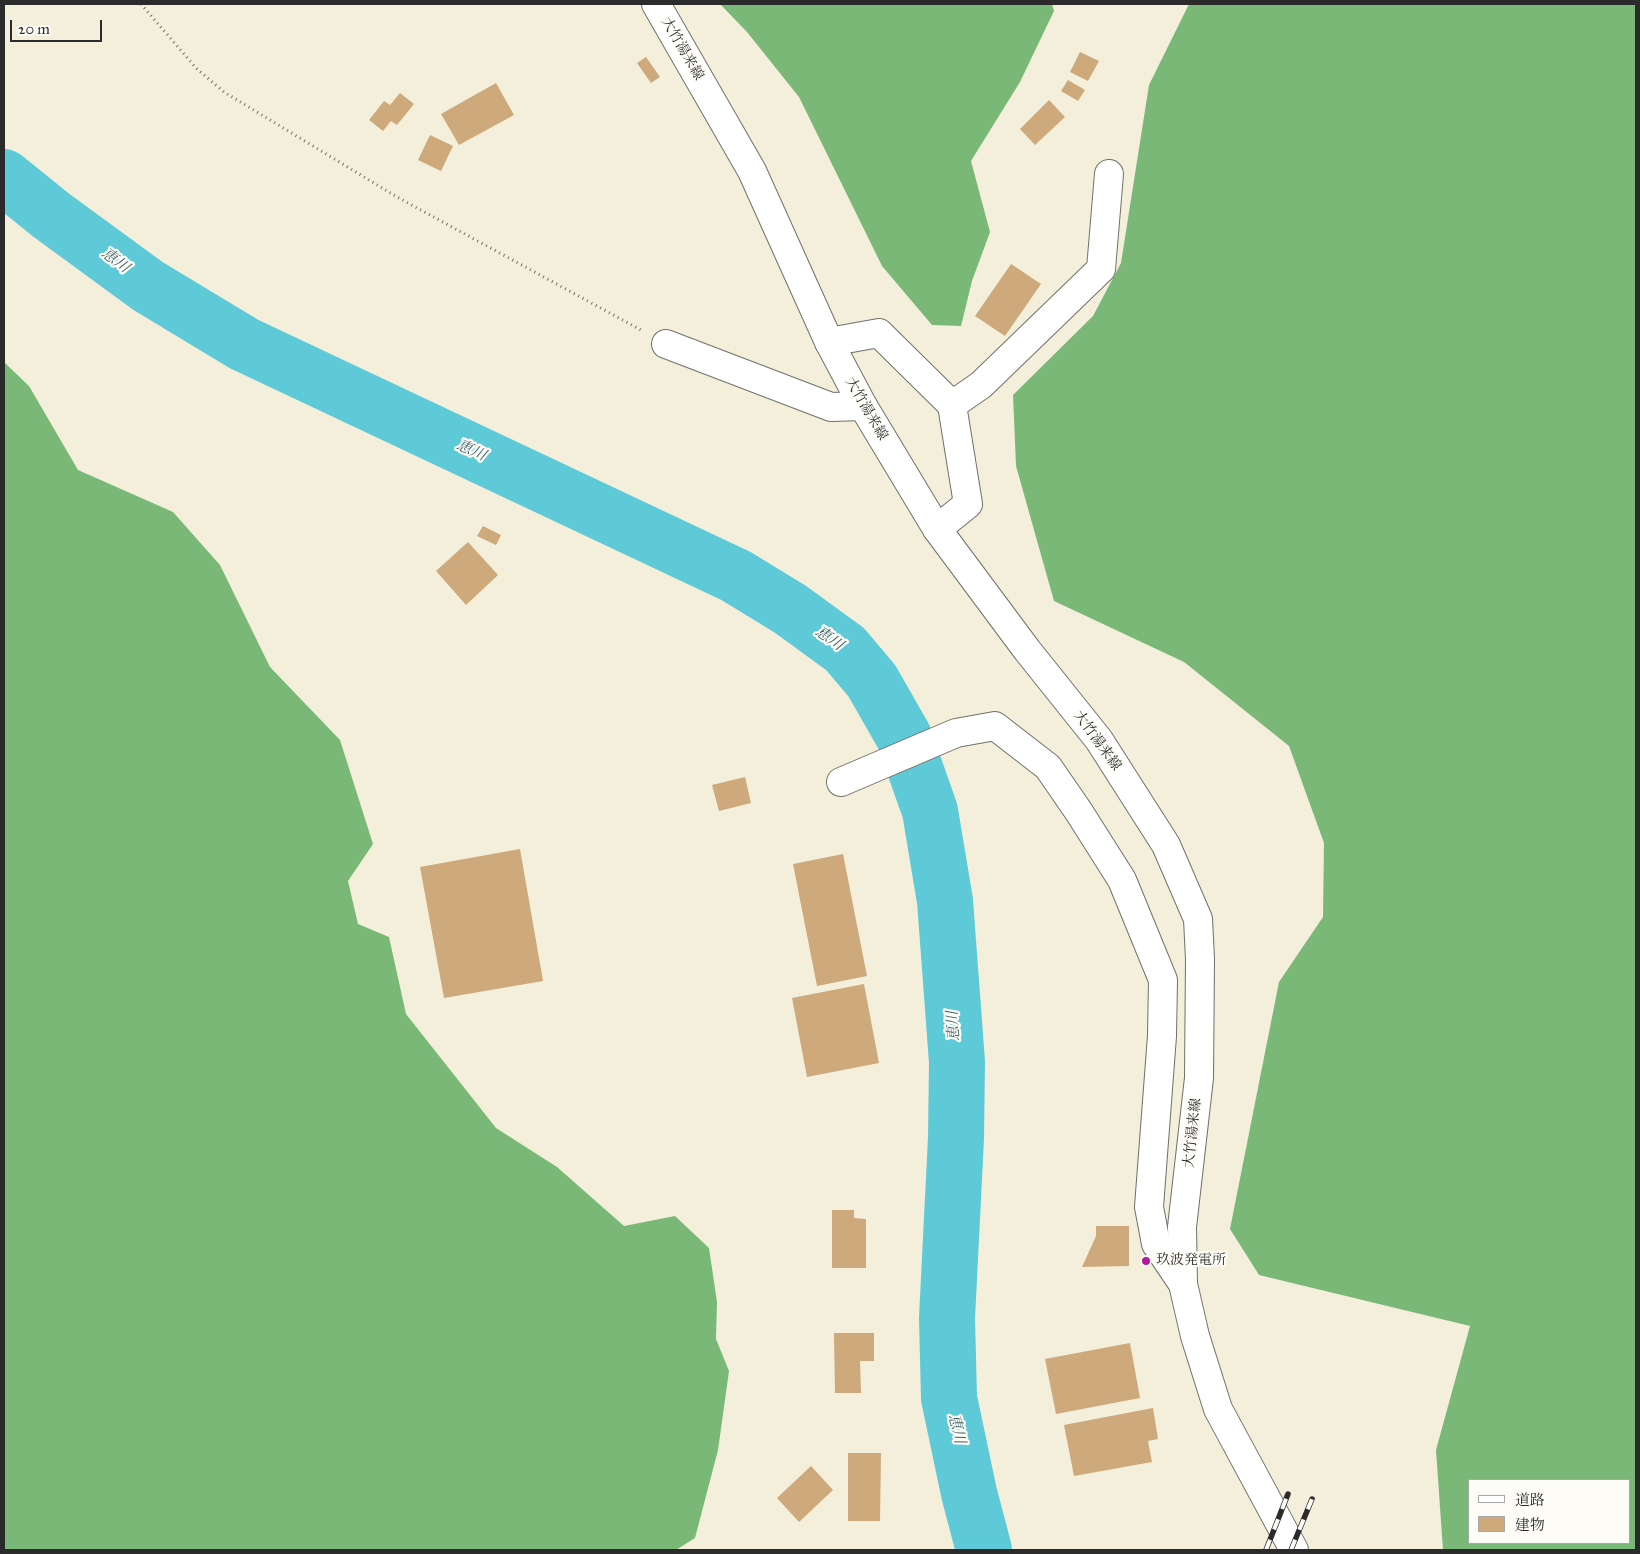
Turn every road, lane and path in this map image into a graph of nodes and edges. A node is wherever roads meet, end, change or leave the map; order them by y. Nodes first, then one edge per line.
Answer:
1 (142, 4) edge
2 (656, 4) edge
3 (1109, 174) dead end
4 (830, 342) junction
5 (666, 344) joint
6 (952, 405) junction
7 (863, 406) junction
8 (937, 529) junction
9 (842, 782) dead end
10 (1183, 1284) junction
11 (1294, 1550) edge

1 - 5 path
2 - 4 main road, 大竹湯来線
3 - 6 main road
4 - 6 main road
4 - 7 main road, 大竹湯来線
5 - 7 main road
6 - 8 main road
7 - 8 main road, 大竹湯来線
8 - 10 main road, 大竹湯来線
9 - 10 main road
10 - 11 main road, 大竹湯来線

